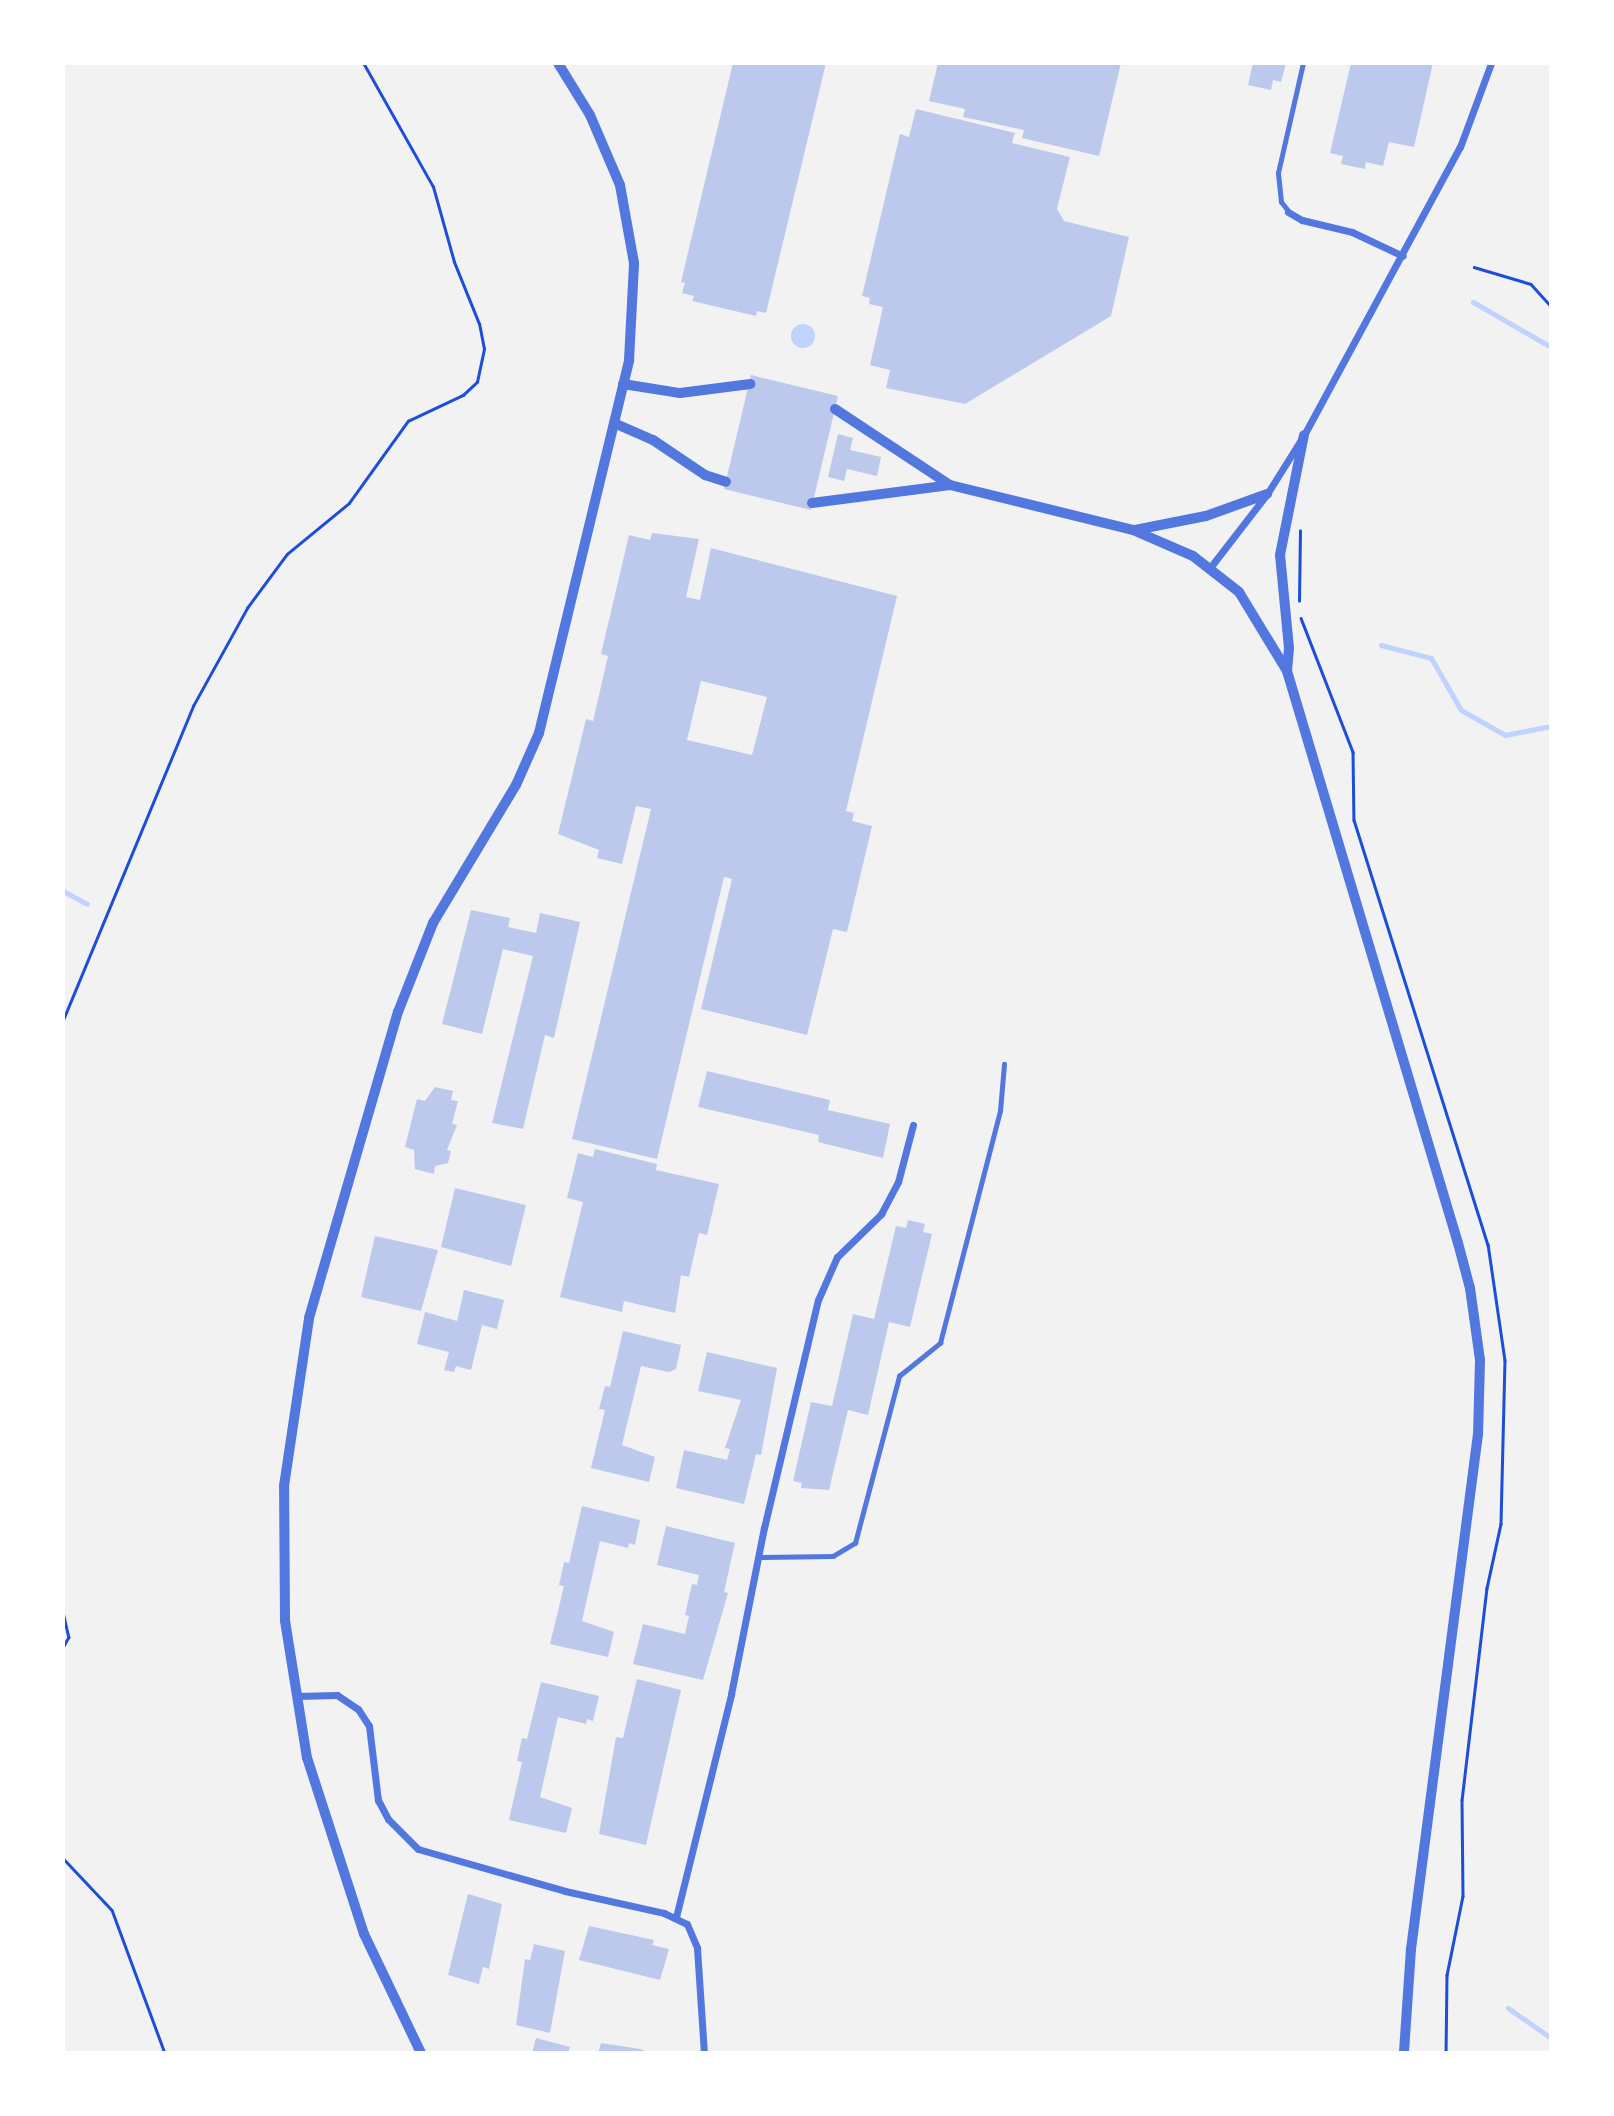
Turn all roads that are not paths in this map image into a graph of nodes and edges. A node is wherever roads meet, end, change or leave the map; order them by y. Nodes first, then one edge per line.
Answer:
1 (558, 63) edge
2 (1303, 63) edge
3 (1491, 63) edge
4 (1288, 212) joint
5 (1403, 256) junction
6 (624, 384) junction
7 (750, 384) dead end
8 (835, 409) dead end
9 (614, 423) junction
10 (1304, 435) junction
11 (726, 482) dead end
12 (950, 485) junction
13 (1267, 494) junction
14 (812, 503) dead end
15 (1132, 530) junction
16 (1209, 569) junction
17 (1287, 671) junction
18 (1004, 1064) dead end
19 (913, 1125) dead end
20 (758, 1557) junction
21 (295, 1696) junction
22 (676, 1917) junction
23 (421, 2053) edge
24 (704, 2053) edge
25 (1404, 2053) edge

1 - 6 street
2 - 4 lane
3 - 5 street
4 - 5 street
5 - 10 street
6 - 7 street
6 - 9 street
8 - 12 street
9 - 11 street
9 - 21 street
10 - 13 street
10 - 17 street
12 - 14 street
12 - 15 street
13 - 15 street
13 - 16 street
15 - 16 street
16 - 17 street
17 - 25 street
18 - 20 lane
19 - 20 street
20 - 22 street
21 - 22 street
21 - 23 street
22 - 24 street

